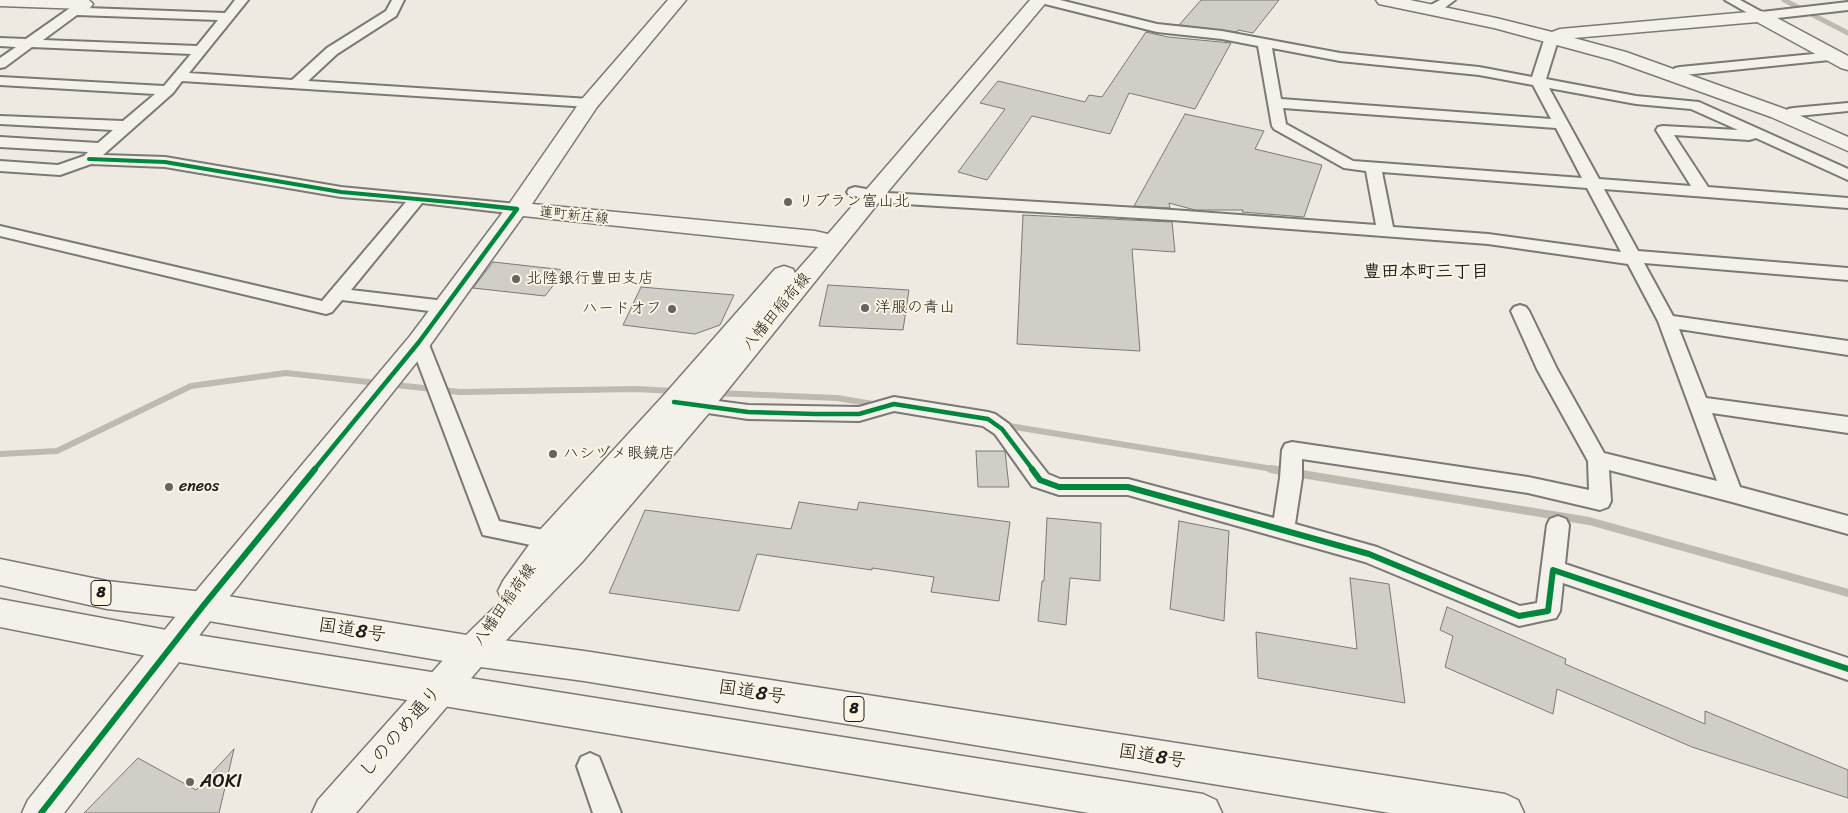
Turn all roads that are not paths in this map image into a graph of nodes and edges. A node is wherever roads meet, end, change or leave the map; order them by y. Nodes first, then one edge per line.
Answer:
1 (242, 0) edge
2 (398, 0) edge
3 (677, 0) edge
4 (1020, 0) edge
5 (1039, 0) edge
6 (1045, 0) edge
7 (1386, 0) edge
8 (1731, 0) edge
9 (1800, 0) edge
10 (0, 1) edge
11 (82, 5) edge
12 (1442, 5) edge
13 (1848, 6) edge
14 (1818, 9) junction
15 (1760, 16) junction
16 (228, 17) junction
17 (1552, 37) junction
18 (0, 42) edge
19 (1264, 42) junction
20 (29, 43) junction
21 (199, 50) junction
22 (1841, 60) edge
23 (0, 64) edge
24 (1676, 76) junction
25 (178, 77) junction
26 (0, 81) edge
27 (1538, 81) junction
28 (295, 84) junction
29 (168, 90) junction
30 (589, 103) junction
31 (1275, 103) junction
32 (1848, 107) edge
33 (1785, 117) junction
34 (0, 120) edge
35 (1561, 124) junction
36 (127, 126) junction
37 (1755, 132) junction
38 (0, 142) edge
39 (1848, 145) edge
40 (102, 148) junction
41 (89, 159) junction
42 (0, 166) edge
43 (1373, 167) junction
44 (1848, 175) edge
45 (1593, 184) junction
46 (1703, 192) junction
47 (864, 194) junction
48 (418, 198) junction
49 (1848, 203) edge
50 (517, 209) junction
51 (0, 231) edge
52 (1385, 231) junction
53 (824, 241) junction
54 (1632, 258) junction
55 (1848, 274) edge
56 (338, 294) junction
57 (445, 307) junction
58 (1520, 310) dead end
59 (1666, 322) junction
60 (419, 342) junction
61 (1848, 348) edge
62 (686, 404) junction
63 (1698, 404) junction
64 (1848, 425) edge
65 (1598, 461) junction
66 (1732, 493) junction
67 (1558, 525) dead end
68 (1848, 525) edge
69 (1283, 530) junction
70 (550, 540) junction
71 (1554, 570) junction
72 (0, 572) edge
73 (203, 606) junction
74 (0, 613) edge
75 (172, 646) junction
76 (473, 651) junction
77 (1848, 669) edge
78 (439, 688) junction
79 (590, 766) dead end
80 (1099, 805) edge
81 (41, 813) edge
82 (331, 813) edge
83 (607, 813) edge
84 (1204, 813) edge
85 (1505, 813) edge

1 - 16 street
2 - 28 street
3 - 30 main road, 蓮町新庄線
4 - 47 main road, 八幡田稲荷線
5 - 47 main road, 八幡田稲荷線
6 - 19 street
7 - 12 main road
8 - 15 street
9 - 14 street
10 - 11 main road
11 - 16 street
11 - 20 street
12 - 17 main road
13 - 14 street
14 - 15 street
15 - 17 main road
15 - 22 main road
16 - 21 street
17 - 24 main road
17 - 27 street
18 - 20 street
19 - 27 street
19 - 31 street
20 - 21 street
20 - 23 street
21 - 25 street
22 - 24 street
24 - 33 main road
25 - 28 street
25 - 29 street
26 - 29 street
27 - 35 street
27 - 37 street
28 - 30 street
29 - 36 street
30 - 50 main road, 蓮町新庄線
31 - 35 street
31 - 43 street
32 - 33 street
33 - 39 main road
34 - 36 street
35 - 45 street
36 - 40 street
37 - 44 street
37 - 46 street
38 - 40 street
40 - 41 street
41 - 42 street
41 - 48 street
43 - 45 street
43 - 52 street
45 - 46 street
45 - 54 street
46 - 49 street
47 - 52 street
47 - 53 main road, 八幡田稲荷線
48 - 50 street
48 - 56 street
50 - 53 main road, 蓮町新庄線
50 - 57 main road
51 - 56 street
52 - 54 street
53 - 62 main road, 八幡田稲荷線
54 - 55 street
54 - 59 street
56 - 57 street
57 - 60 main road
58 - 65 street
59 - 61 street
59 - 63 street
60 - 70 street
60 - 73 main road
62 - 69 street
62 - 70 main road, 八幡田稲荷線
62 - 76 main road, 八幡田稲荷線
63 - 64 street
63 - 66 street
65 - 66 street
65 - 69 street
66 - 68 street
67 - 71 street
69 - 71 street
70 - 76 main road, 八幡田稲荷線
71 - 77 street
72 - 73 main road, 国道8号 / 8
73 - 75 main road
73 - 76 main road, 国道8号 / 8
74 - 75 main road
75 - 78 main road
75 - 81 main road
76 - 78 main road, しののめ通り
76 - 85 main road, 国道8号 / 8
78 - 80 main road
78 - 82 main road, しののめ通り
79 - 83 street
80 - 84 main road

